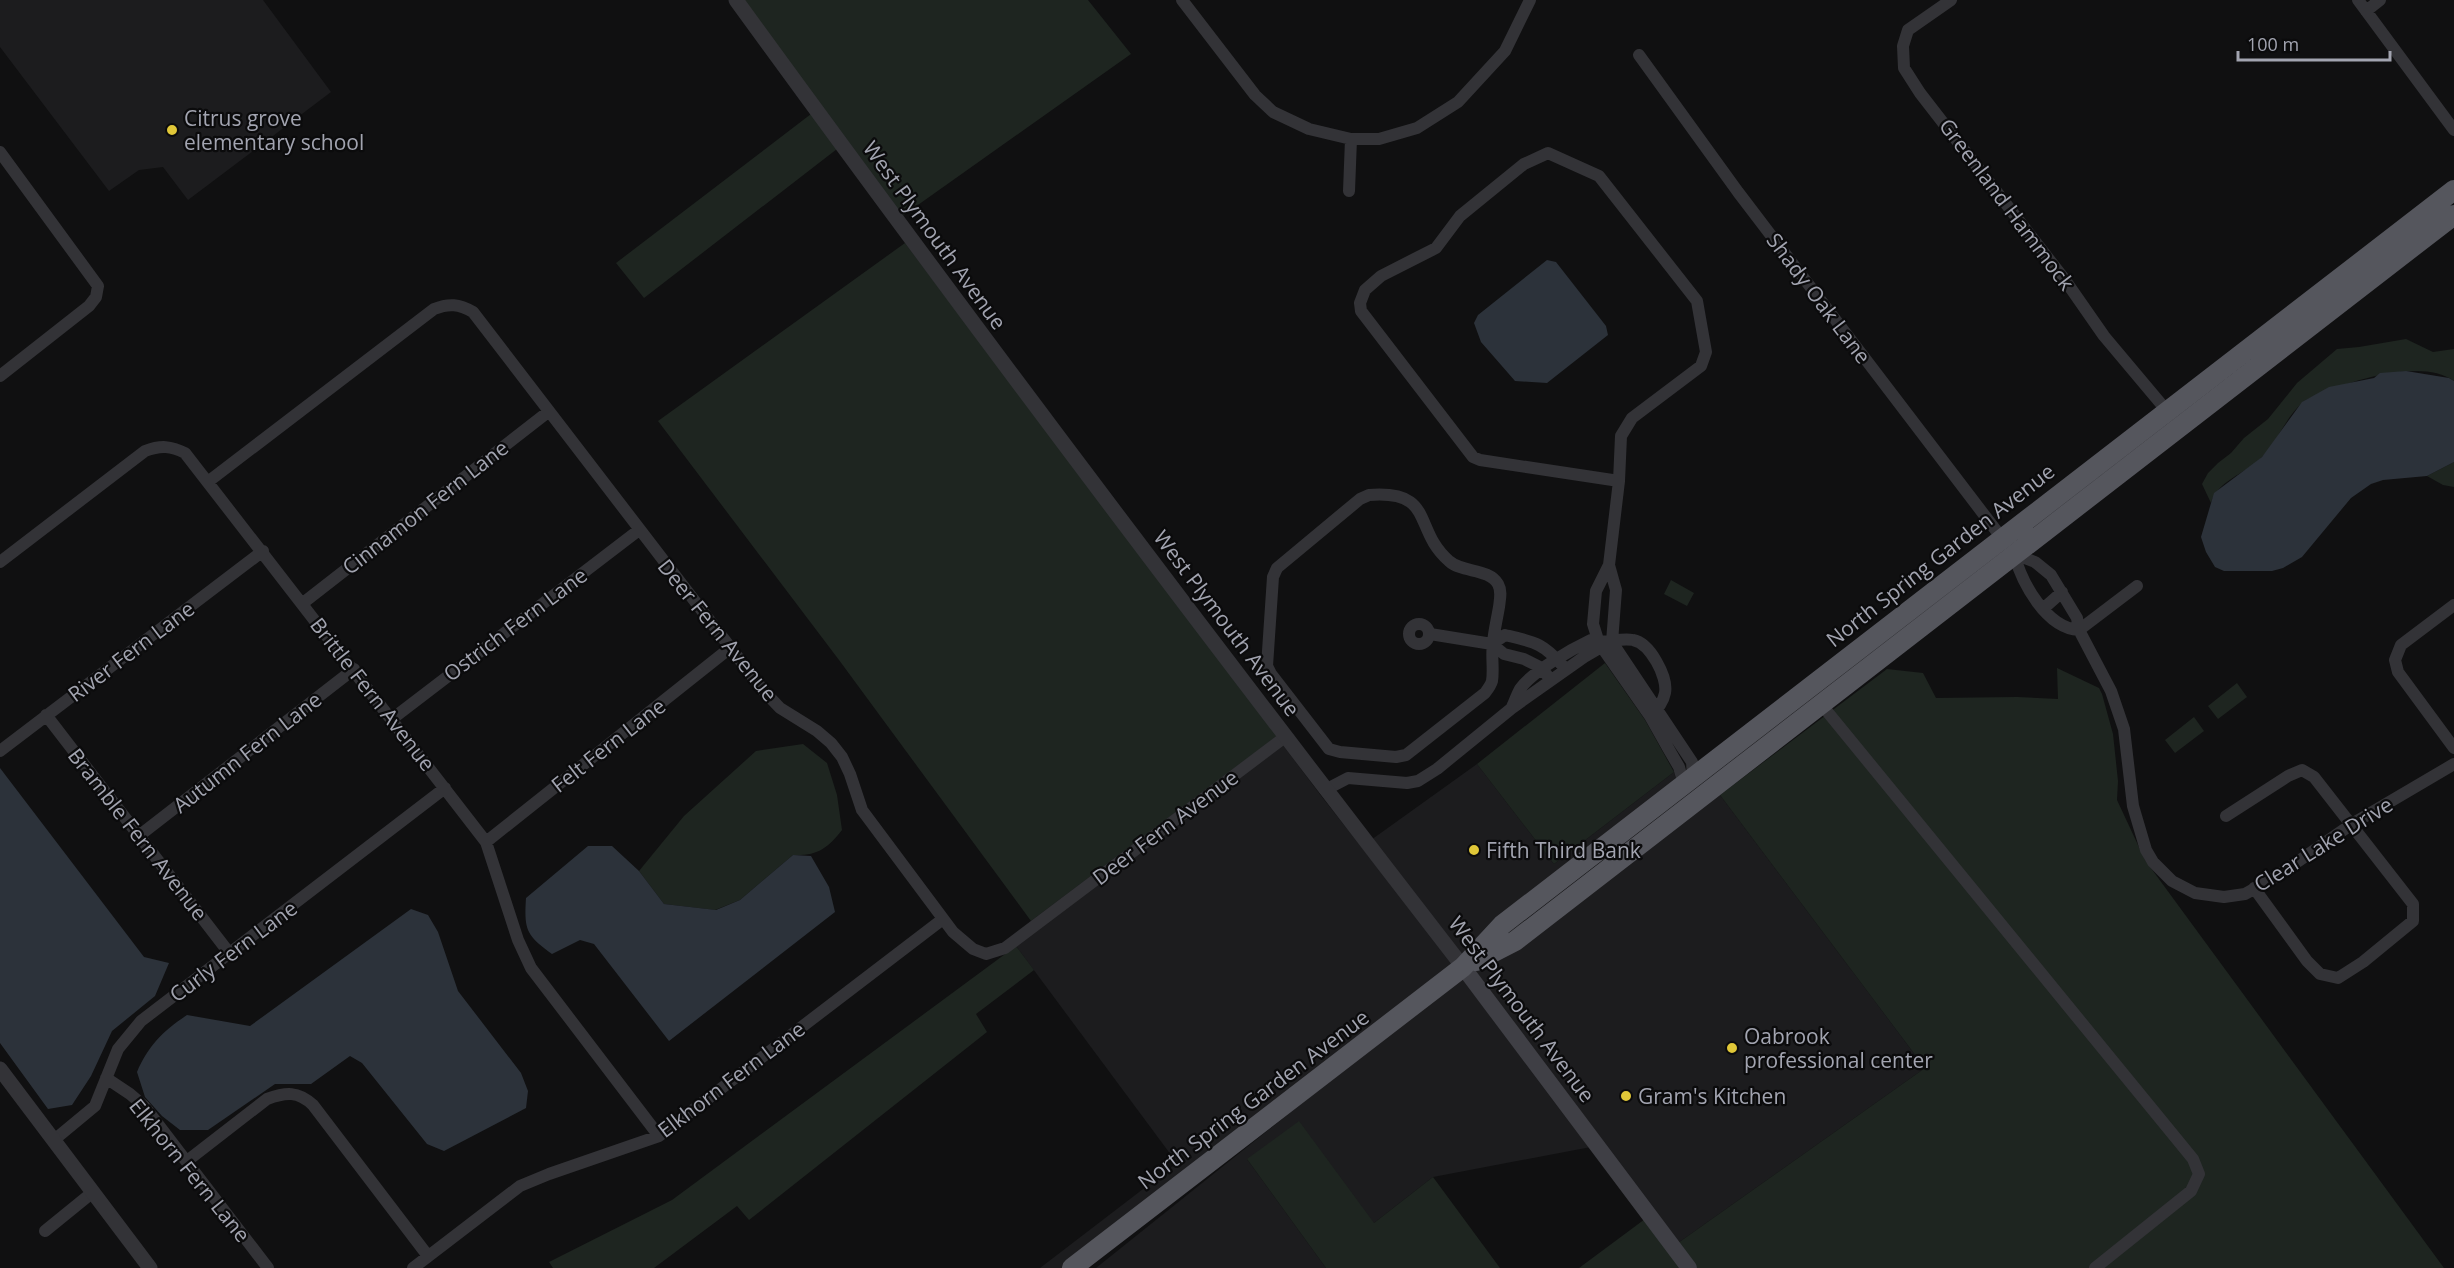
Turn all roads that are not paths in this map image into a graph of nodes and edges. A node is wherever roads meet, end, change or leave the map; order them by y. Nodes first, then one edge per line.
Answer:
1 (736, 0) edge
2 (1182, 0) edge
3 (1530, 0) edge
4 (1951, 0) edge
5 (2358, 0) edge
6 (2380, 0) edge
7 (2366, 11) junction
8 (1639, 55) dead end
9 (2454, 130) edge
10 (1351, 139) junction
11 (0, 152) edge
12 (2454, 190) edge
13 (1349, 191) dead end
14 (2454, 215) edge
15 (0, 376) edge
16 (2167, 411) junction
17 (548, 412) junction
18 (209, 481) junction
19 (1619, 481) junction
20 (639, 530) junction
21 (2002, 538) junction
22 (262, 550) junction
23 (2014, 554) junction
24 (0, 562) edge
25 (1609, 565) junction
26 (2137, 585) dead end
27 (2062, 592) junction
28 (303, 603) junction
29 (2454, 605) edge
30 (2044, 608) junction
31 (1594, 613) junction
32 (1614, 614) junction
33 (2079, 630) junction
34 (1430, 634) dead end
35 (1612, 642) junction
36 (1599, 643) junction
37 (1492, 645) junction
38 (1540, 645) junction
39 (730, 648) junction
40 (1529, 662) junction
41 (1562, 665) junction
42 (354, 669) junction
43 (1547, 675) junction
44 (1821, 704) junction
45 (1654, 713) junction
46 (46, 715) junction
47 (392, 719) junction
48 (1285, 737) junction
49 (2454, 748) edge
50 (0, 751) edge
51 (1718, 758) junction
52 (2454, 764) edge
53 (1688, 781) junction
54 (445, 788) junction
55 (1325, 790) junction
56 (1704, 794) junction
57 (1681, 812) junction
58 (2226, 816) dead end
59 (2352, 824) junction
60 (140, 835) junction
61 (486, 842) junction
62 (2254, 888) junction
63 (943, 919) junction
64 (230, 954) junction
65 (1463, 967) junction
66 (0, 1069) edge
67 (106, 1078) junction
68 (659, 1136) junction
69 (54, 1140) junction
70 (187, 1161) junction
71 (93, 1192) junction
72 (45, 1231) dead end
73 (428, 1256) junction
74 (150, 1268) edge
75 (268, 1268) edge
76 (413, 1268) edge
77 (1072, 1268) edge
78 (1689, 1268) edge
79 (2095, 1268) edge

1 - 48 street, West Plymouth Avenue
2 - 10 street
3 - 10 street
4 - 16 street, Greenland Hammock
5 - 7 street
6 - 7 street
7 - 9 street
8 - 21 street, Shady Oak Lane
10 - 13 street
11 - 15 street
12 - 16 highway, North Spring Garden Avenue
14 - 23 highway, North Spring Garden Avenue
16 - 21 highway, North Spring Garden Avenue
17 - 18 street, Deer Fern Avenue
17 - 20 street, Deer Fern Avenue
17 - 28 street, Cinnamon Fern Lane
18 - 22 street, Brittle Fern Avenue
18 - 24 street, Brittle Fern Avenue
19 - 19 street
19 - 25 street
20 - 39 street, Deer Fern Avenue
20 - 47 street, Ostrich Fern Lane
21 - 23 street, Clear Lake Drive
21 - 51 highway, North Spring Garden Avenue
22 - 28 street, Brittle Fern Avenue
22 - 46 street, River Fern Lane
23 - 27 street, Clear Lake Drive
23 - 30 street, Clear Lake Drive
23 - 44 highway, North Spring Garden Avenue
25 - 31 street
25 - 32 street
26 - 33 street
27 - 30 street
27 - 33 street, Clear Lake Drive
28 - 42 street, Brittle Fern Avenue
29 - 49 street
30 - 33 street, Clear Lake Drive
31 - 32 street
31 - 36 street
32 - 35 street
33 - 62 street, Clear Lake Drive
34 - 37 street
35 - 36 street
35 - 45 street
35 - 45 street
36 - 41 street
36 - 45 street
37 - 37 street
37 - 38 street
37 - 40 street
38 - 40 street
38 - 41 street
39 - 61 street, Felt Fern Lane
39 - 63 street, Deer Fern Avenue
40 - 43 street
41 - 43 street
42 - 47 street, Brittle Fern Avenue
42 - 60 street, Autumn Fern Lane
43 - 55 street
44 - 56 highway, North Spring Garden Avenue
44 - 79 street
45 - 53 street
46 - 50 street, River Fern Lane
46 - 60 street, Bramble Fern Avenue
47 - 54 street, Brittle Fern Avenue
48 - 55 street, West Plymouth Avenue
48 - 63 street, Deer Fern Avenue
51 - 53 highway, North Spring Garden Avenue
51 - 56 highway
52 - 59 street, Clear Lake Drive
53 - 57 highway
53 - 65 highway, North Spring Garden Avenue
54 - 61 street, Brittle Fern Avenue
54 - 64 street, Curly Fern Lane
55 - 65 street, West Plymouth Avenue
56 - 57 highway, North Spring Garden Avenue
57 - 65 highway, North Spring Garden Avenue
58 - 59 street
59 - 62 street, Clear Lake Drive
59 - 62 street
60 - 64 street, Bramble Fern Avenue
61 - 68 street, Brittle Fern Avenue
63 - 68 street, Elkhorn Fern Lane
64 - 67 street, Curly Fern Lane
65 - 77 highway, North Spring Garden Avenue
65 - 78 main road, West Plymouth Avenue
66 - 69 street
67 - 69 street, Curly Fern Lane
67 - 70 street, Elkhorn Fern Lane
68 - 73 street, Elkhorn Fern Lane
69 - 71 street
70 - 73 street
70 - 75 street, Elkhorn Fern Lane
71 - 72 street
71 - 74 street
73 - 76 street, Elkhorn Fern Lane

